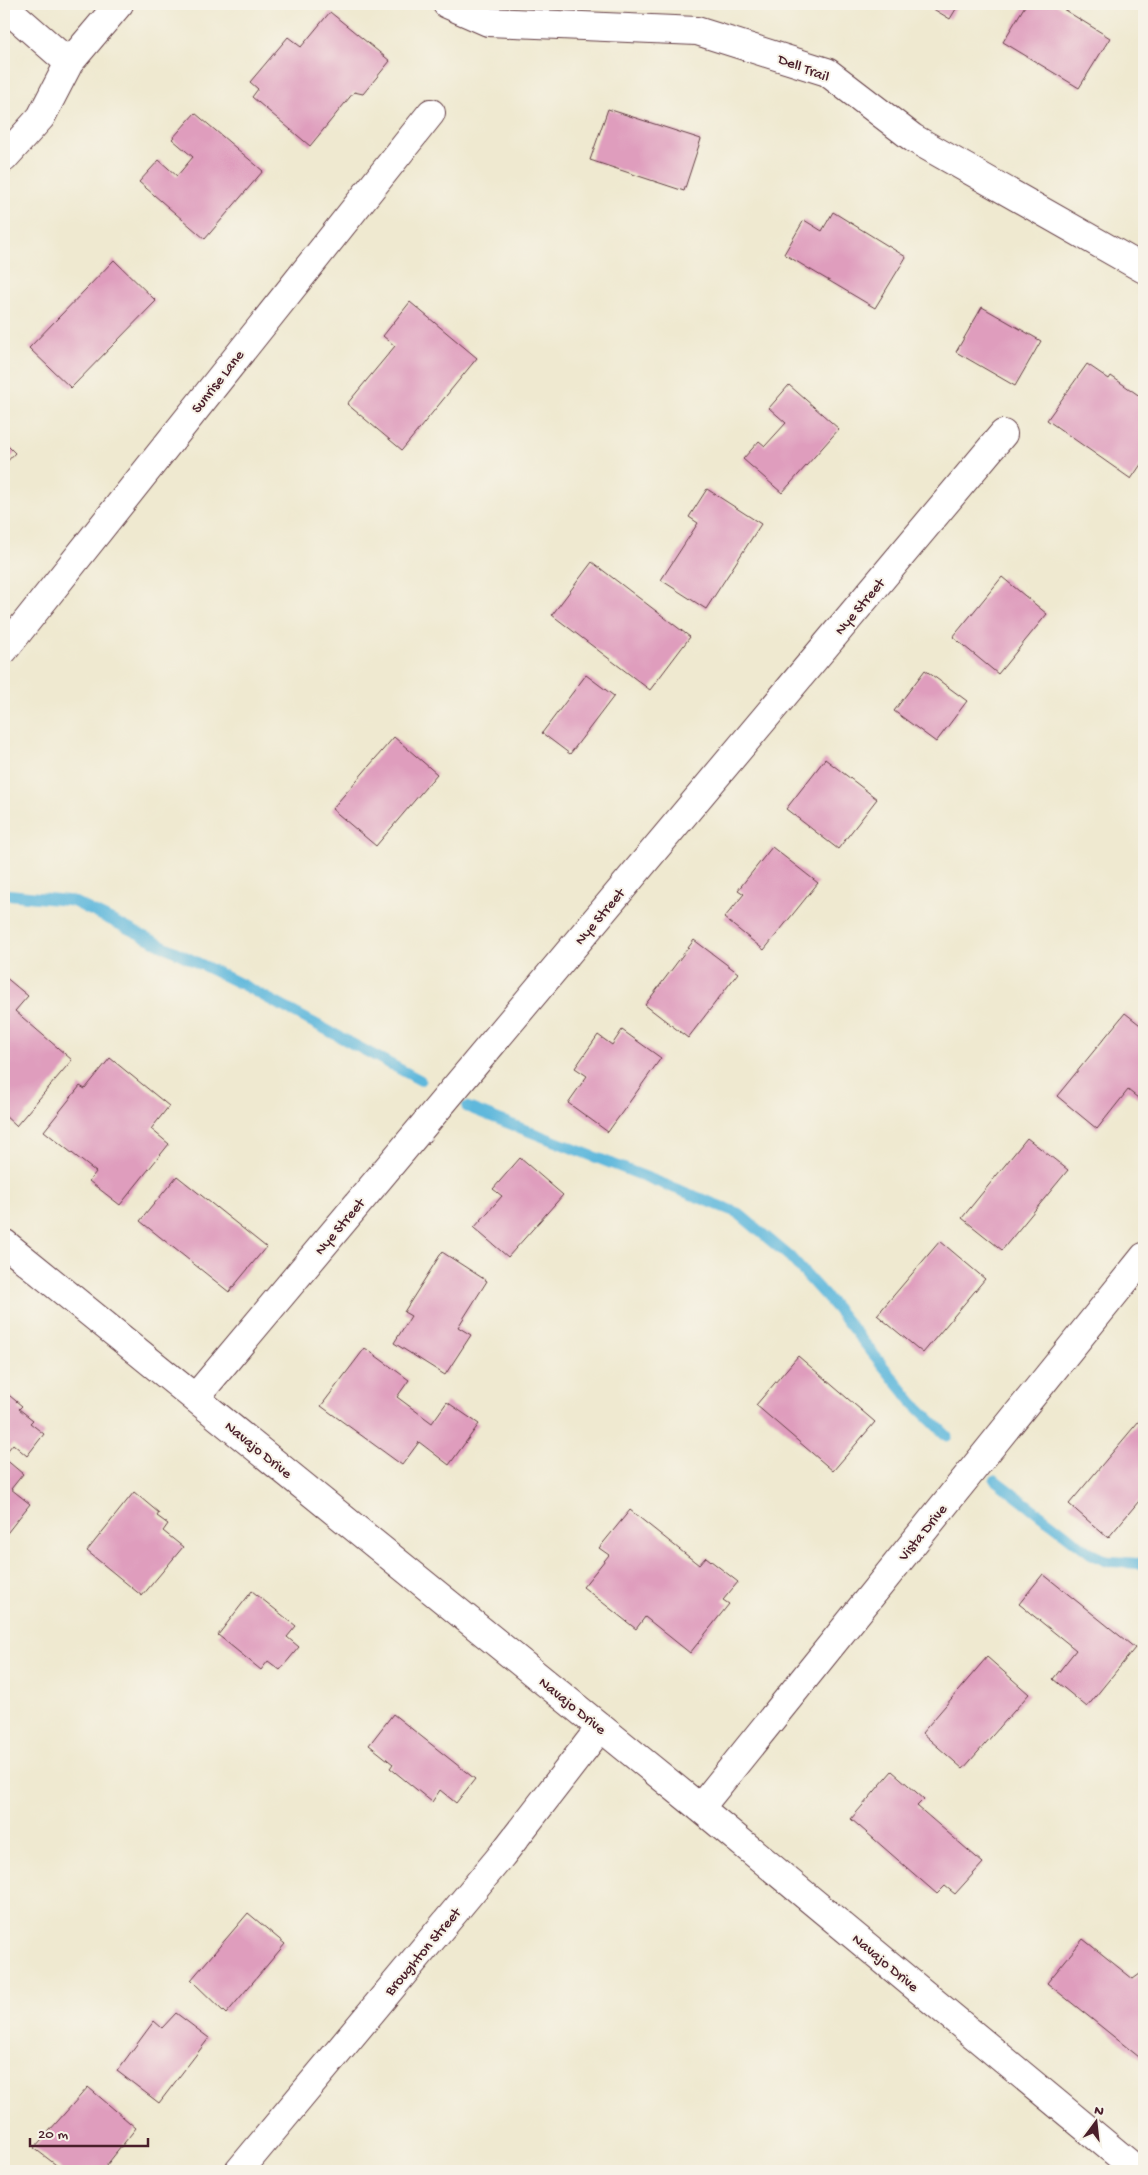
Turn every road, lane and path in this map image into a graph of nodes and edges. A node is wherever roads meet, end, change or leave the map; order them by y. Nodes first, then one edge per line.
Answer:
1 (119, 4) edge
2 (447, 4) edge
3 (4, 6) edge
4 (69, 63) junction
5 (431, 113) dead end
6 (4, 158) edge
7 (1144, 269) edge
8 (1003, 434) dead end
9 (4, 650) edge
10 (4, 1243) edge
11 (1144, 1257) edge
12 (195, 1398) junction
13 (600, 1728) junction
14 (700, 1808) junction
15 (239, 2171) edge
16 (1138, 2171) edge

1 - 4 street
2 - 7 street, Dell Trail
3 - 4 street
4 - 6 street
5 - 9 street, Sunrise Lane
8 - 12 street, Nye Street
10 - 12 street, Navajo Drive
11 - 14 street, Vista Drive
12 - 13 street, Navajo Drive
13 - 14 street, Navajo Drive
13 - 15 street, Broughton Street
14 - 16 street, Navajo Drive

